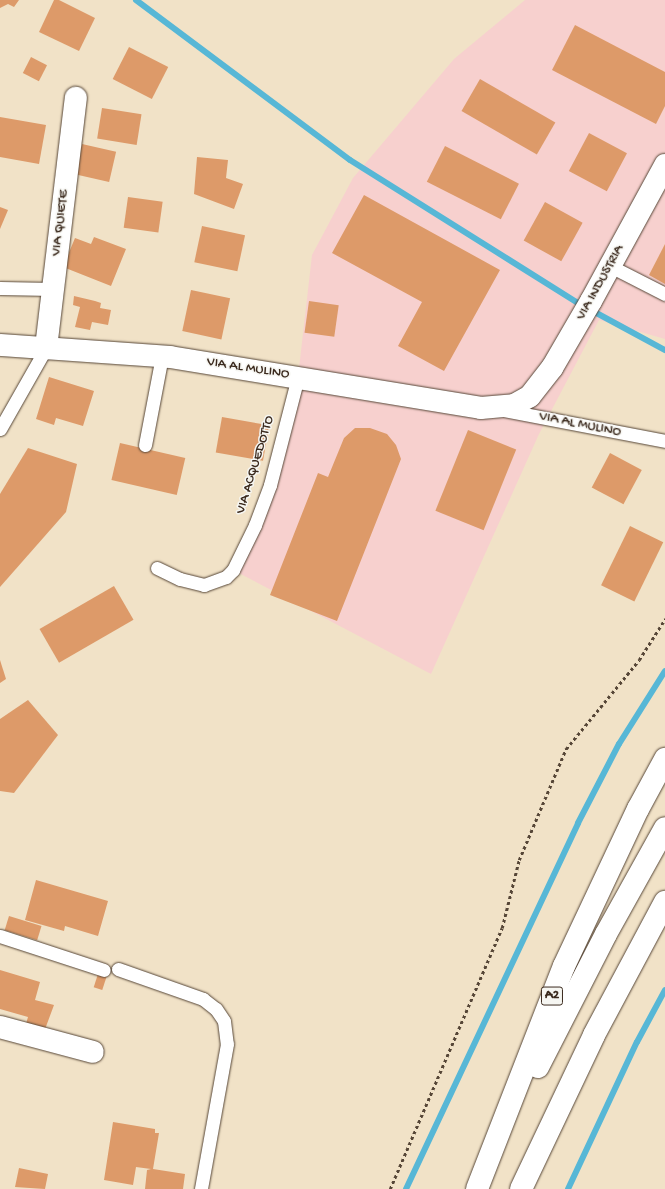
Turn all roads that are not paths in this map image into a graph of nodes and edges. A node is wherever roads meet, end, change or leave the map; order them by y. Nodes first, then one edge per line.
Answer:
1 (76, 98) dead end
2 (665, 165) edge
3 (610, 266) junction
4 (0, 288) edge
5 (52, 289) junction
6 (665, 294) edge
7 (0, 345) edge
8 (46, 348) junction
9 (162, 356) junction
10 (298, 377) junction
11 (530, 396) joint
12 (495, 408) junction
13 (0, 429) edge
14 (665, 441) edge
15 (145, 445) dead end
16 (157, 568) dead end
17 (665, 759) edge
18 (665, 828) edge
19 (665, 902) edge
20 (0, 936) edge
21 (118, 969) dead end
22 (104, 970) dead end
23 (0, 1026) edge
24 (92, 1052) dead end
25 (201, 1189) edge
26 (477, 1189) edge
27 (481, 1189) edge
28 (521, 1189) edge

1 - 5 main road, VIA QUIETE
2 - 3 main road, VIA INDUSTRIA
3 - 6 lane
3 - 11 main road, VIA INDUSTRIA
4 - 5 lane
5 - 8 main road, VIA QUIETE
7 - 8 main road, VIA AL MULINO
8 - 9 main road, VIA AL MULINO
8 - 13 lane
9 - 10 main road, VIA AL MULINO
9 - 15 lane
10 - 12 main road, VIA AL MULINO
10 - 16 lane, VIA ACQUEDOTTO
11 - 12 main road, VIA AL MULINO
12 - 14 lane, VIA AL MULINO
17 - 26 main road, A2
18 - 27 main road, A2
19 - 28 main road
20 - 22 lane
21 - 25 lane
23 - 24 main road

